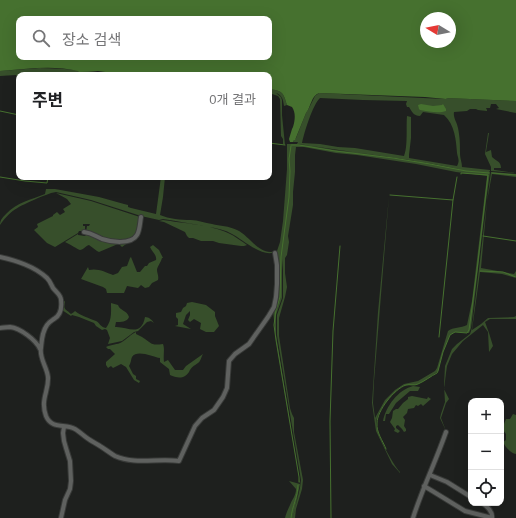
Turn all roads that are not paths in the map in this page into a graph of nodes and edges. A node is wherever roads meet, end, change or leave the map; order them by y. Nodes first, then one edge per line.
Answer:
1 (141, 216) dead end
2 (84, 232) dead end
3 (275, 254) dead end
4 (0, 258) edge
5 (0, 328) edge
6 (40, 349) junction
7 (64, 427) junction
8 (446, 432) dead end
9 (430, 475) junction
10 (424, 486) junction
11 (468, 495) edge
12 (485, 506) edge
13 (61, 518) edge
14 (413, 518) edge

1 - 2 street
3 - 7 street
4 - 6 street
5 - 6 street
6 - 7 street
7 - 13 street
8 - 9 street
9 - 10 street
9 - 11 street
10 - 12 street
10 - 14 street

